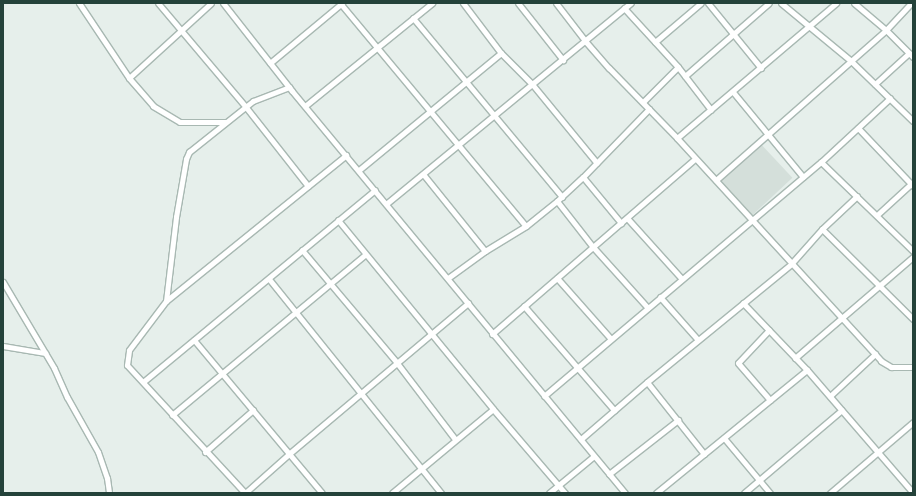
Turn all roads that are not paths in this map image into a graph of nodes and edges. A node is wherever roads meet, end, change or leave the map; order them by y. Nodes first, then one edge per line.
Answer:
1 (78, 3) edge
2 (158, 3) edge
3 (211, 3) edge
4 (223, 3) edge
5 (341, 3) edge
6 (432, 3) edge
7 (518, 3) edge
8 (556, 3) edge
9 (631, 3) edge
10 (701, 3) edge
11 (708, 3) edge
12 (769, 3) edge
13 (781, 3) edge
14 (836, 3) edge
15 (854, 3) edge
16 (911, 3) edge
17 (466, 4) edge
18 (624, 8) junction
19 (413, 18) junction
20 (808, 27) junction
21 (886, 30) junction
22 (181, 31) junction
23 (733, 34) junction
24 (586, 42) junction
25 (655, 42) junction
26 (377, 48) junction
27 (500, 52) junction
28 (911, 55) edge
29 (563, 60) junction
30 (851, 61) junction
31 (270, 63) junction
32 (678, 67) junction
33 (761, 68) junction
34 (685, 76) junction
35 (129, 78) junction
36 (465, 81) junction
37 (532, 84) junction
38 (875, 84) junction
39 (289, 87) junction
40 (733, 92) junction
41 (890, 98) junction
42 (643, 102) junction
43 (245, 106) junction
44 (305, 106) junction
45 (649, 109) junction
46 (429, 110) junction
47 (711, 110) junction
48 (494, 116) junction
49 (913, 121) edge
50 (225, 122) junction
51 (858, 128) junction
52 (768, 135) junction
53 (677, 138) junction
54 (458, 146) junction
55 (346, 156) junction
56 (695, 159) junction
57 (821, 162) junction
58 (597, 163) junction
59 (359, 170) junction
60 (423, 174) junction
61 (803, 177) junction
62 (584, 178) junction
63 (716, 180) junction
64 (912, 184) edge
65 (308, 186) junction
66 (375, 190) junction
67 (857, 196) junction
68 (562, 197) junction
69 (557, 201) junction
70 (386, 204) junction
71 (876, 215) junction
72 (627, 218) junction
73 (338, 220) junction
74 (751, 220) junction
75 (621, 223) junction
76 (526, 226) junction
77 (822, 229) junction
78 (593, 247) junction
79 (302, 250) junction
80 (485, 251) junction
81 (913, 251) edge
82 (365, 255) junction
83 (913, 257) edge
84 (791, 264) junction
85 (448, 278) junction
86 (557, 278) junction
87 (269, 279) junction
88 (682, 279) junction
89 (3, 282) edge
90 (330, 284) junction
91 (880, 286) junction
92 (660, 297) junction
93 (166, 301) junction
94 (468, 303) junction
95 (743, 303) junction
96 (524, 306) junction
97 (648, 308) junction
98 (296, 312) junction
99 (841, 318) junction
100 (913, 319) edge
101 (769, 330) junction
102 (431, 334) junction
103 (492, 334) junction
104 (611, 339) junction
105 (194, 340) junction
106 (698, 340) junction
107 (3, 346) edge
108 (46, 353) junction
109 (875, 354) junction
110 (795, 358) junction
111 (397, 363) junction
112 (578, 367) junction
113 (913, 367) edge
114 (807, 370) junction
115 (222, 372) junction
116 (143, 382) junction
117 (647, 382) junction
118 (361, 392) junction
119 (544, 396) junction
120 (830, 396) junction
121 (770, 400) junction
122 (493, 409) junction
123 (254, 410) junction
124 (614, 410) junction
125 (842, 410) junction
126 (172, 415) junction
127 (678, 420) junction
128 (913, 422) edge
129 (724, 438) junction
130 (455, 439) junction
131 (581, 439) junction
132 (205, 452) junction
133 (877, 452) junction
134 (290, 453) junction
135 (704, 454) junction
136 (594, 456) junction
137 (420, 469) junction
138 (609, 474) junction
139 (760, 480) junction
140 (559, 485) junction
141 (109, 493) edge
142 (245, 493) edge
143 (322, 493) edge
144 (392, 493) edge
145 (441, 493) edge
146 (549, 493) edge
147 (565, 493) edge
148 (625, 493) edge
149 (656, 493) edge
150 (744, 493) edge
151 (770, 493) edge
152 (830, 493) edge
153 (913, 493) edge

1 - 35 street
2 - 22 street
3 - 22 street
4 - 31 street
5 - 26 street
5 - 31 street
6 - 19 street
7 - 29 street
8 - 24 street
9 - 18 street
10 - 25 street
11 - 23 street
12 - 23 street
13 - 20 street
14 - 20 street
15 - 21 street
16 - 21 street
17 - 27 street
18 - 24 street
18 - 25 street
19 - 26 street
19 - 36 street
20 - 30 street
20 - 33 street
21 - 28 street
21 - 30 street
22 - 35 street
22 - 43 street
23 - 33 street
23 - 34 street
24 - 29 street
24 - 42 street
25 - 32 street
26 - 44 street
26 - 46 street
27 - 36 street
27 - 37 street
28 - 38 street
29 - 37 street
30 - 38 street
30 - 52 street
31 - 39 street
32 - 34 street
32 - 42 street
33 - 40 street
34 - 47 street
35 - 50 street
36 - 46 street
36 - 48 street
37 - 48 street
37 - 58 street
38 - 41 street
39 - 43 street
39 - 44 street
40 - 47 street
40 - 52 street
41 - 49 street
41 - 51 street
42 - 45 street
43 - 50 street
43 - 65 street
44 - 55 street
45 - 53 street
45 - 58 street
46 - 54 street
46 - 59 street
47 - 53 street
48 - 54 street
48 - 68 street
50 - 93 street
51 - 57 street
51 - 64 street
52 - 61 street
52 - 63 street
53 - 56 street
54 - 60 street
54 - 76 street
55 - 59 street
55 - 65 street
56 - 63 street
56 - 72 street
57 - 61 street
57 - 67 street
58 - 62 street
59 - 66 street
60 - 70 street
60 - 80 street
61 - 74 street
62 - 68 street
62 - 75 street
63 - 74 street
64 - 71 street
65 - 93 street
66 - 70 street
66 - 73 street
67 - 71 street
67 - 77 street
68 - 69 street
69 - 76 street
69 - 78 street
70 - 85 street
71 - 81 street
72 - 75 street
72 - 88 street
73 - 79 street
73 - 82 street
74 - 84 street
74 - 88 street
75 - 78 street
76 - 80 street
77 - 84 street
77 - 91 street
78 - 86 street
78 - 97 street
79 - 87 street
79 - 90 street
80 - 85 street
82 - 90 street
82 - 102 street
83 - 91 street
84 - 95 street
84 - 99 street
85 - 94 street
86 - 96 street
86 - 104 street
87 - 98 street
87 - 105 street
88 - 92 street
89 - 108 street
90 - 98 street
90 - 111 street
91 - 99 street
91 - 100 street
92 - 97 street
92 - 106 street
93 - 116 street
94 - 102 street
94 - 103 street
95 - 101 street
95 - 106 street
96 - 103 street
96 - 112 street
97 - 104 street
98 - 115 street
98 - 118 street
99 - 109 street
99 - 110 street
101 - 110 street
101 - 121 street
102 - 111 street
102 - 122 street
103 - 119 street
104 - 112 street
105 - 115 street
105 - 116 street
106 - 117 street
107 - 108 street
108 - 141 street
109 - 113 street
109 - 120 street
110 - 114 street
111 - 118 street
111 - 130 street
112 - 119 street
112 - 124 street
114 - 120 street
114 - 121 street
115 - 123 street
115 - 126 street
116 - 126 street
117 - 124 street
117 - 127 street
118 - 134 street
118 - 137 street
119 - 131 street
120 - 125 street
121 - 129 street
122 - 130 street
122 - 140 street
123 - 132 street
123 - 134 street
124 - 131 street
125 - 133 street
125 - 139 street
126 - 132 street
127 - 135 street
127 - 138 street
128 - 133 street
129 - 135 street
129 - 139 street
130 - 137 street
131 - 136 street
132 - 142 street
133 - 152 street
133 - 153 street
134 - 142 street
134 - 143 street
135 - 149 street
136 - 138 street
136 - 140 street
137 - 144 street
137 - 145 street
138 - 148 street
139 - 150 street
139 - 151 street
140 - 146 street
140 - 147 street

